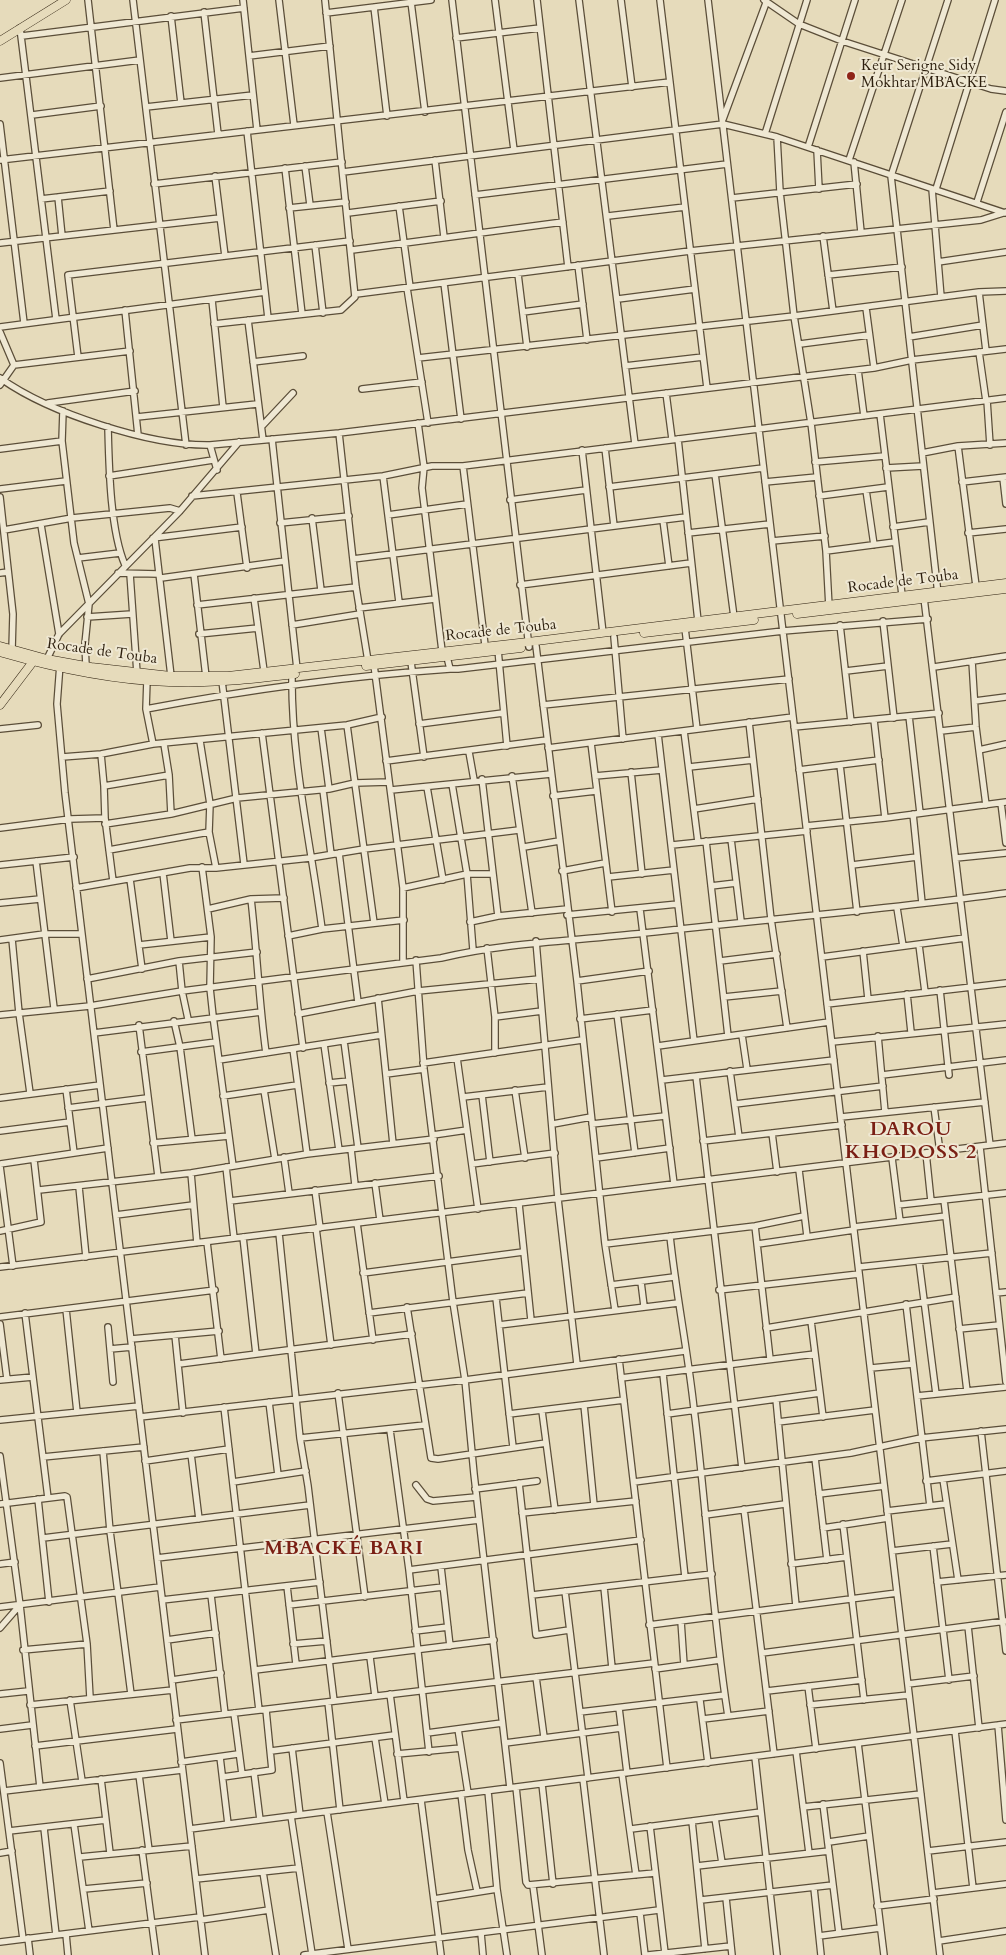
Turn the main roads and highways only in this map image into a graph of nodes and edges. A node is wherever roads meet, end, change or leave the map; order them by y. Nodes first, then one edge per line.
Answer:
1 (63, 1) edge
2 (0, 41) edge
3 (1006, 583) edge
4 (1006, 590) edge
5 (938, 594) junction
6 (829, 608) junction
7 (781, 614) junction
8 (531, 645) junction
9 (0, 646) edge
10 (0, 652) edge
11 (444, 654) junction
12 (35, 659) junction
13 (371, 663) junction
14 (59, 664) junction
15 (294, 672) junction
16 (0, 705) edge

1 - 2 main road
3 - 5 main road, Rocade de Touba
4 - 5 main road, Rocade de Touba
5 - 6 main road, Rocade de Touba
5 - 6 main road, Rocade de Touba
6 - 7 main road, Rocade de Touba
7 - 8 main road, Rocade de Touba
7 - 8 main road, Rocade de Touba
8 - 11 main road, Rocade de Touba
8 - 11 main road, Rocade de Touba
9 - 12 main road, Rocade de Touba
10 - 12 main road, Rocade de Touba
11 - 13 main road, Rocade de Touba
11 - 13 main road, Rocade de Touba
12 - 14 main road, Rocade de Touba
12 - 14 main road, Rocade de Touba
12 - 16 main road
13 - 15 main road, Rocade de Touba
14 - 15 main road, Rocade de Touba
14 - 15 main road, Rocade de Touba

